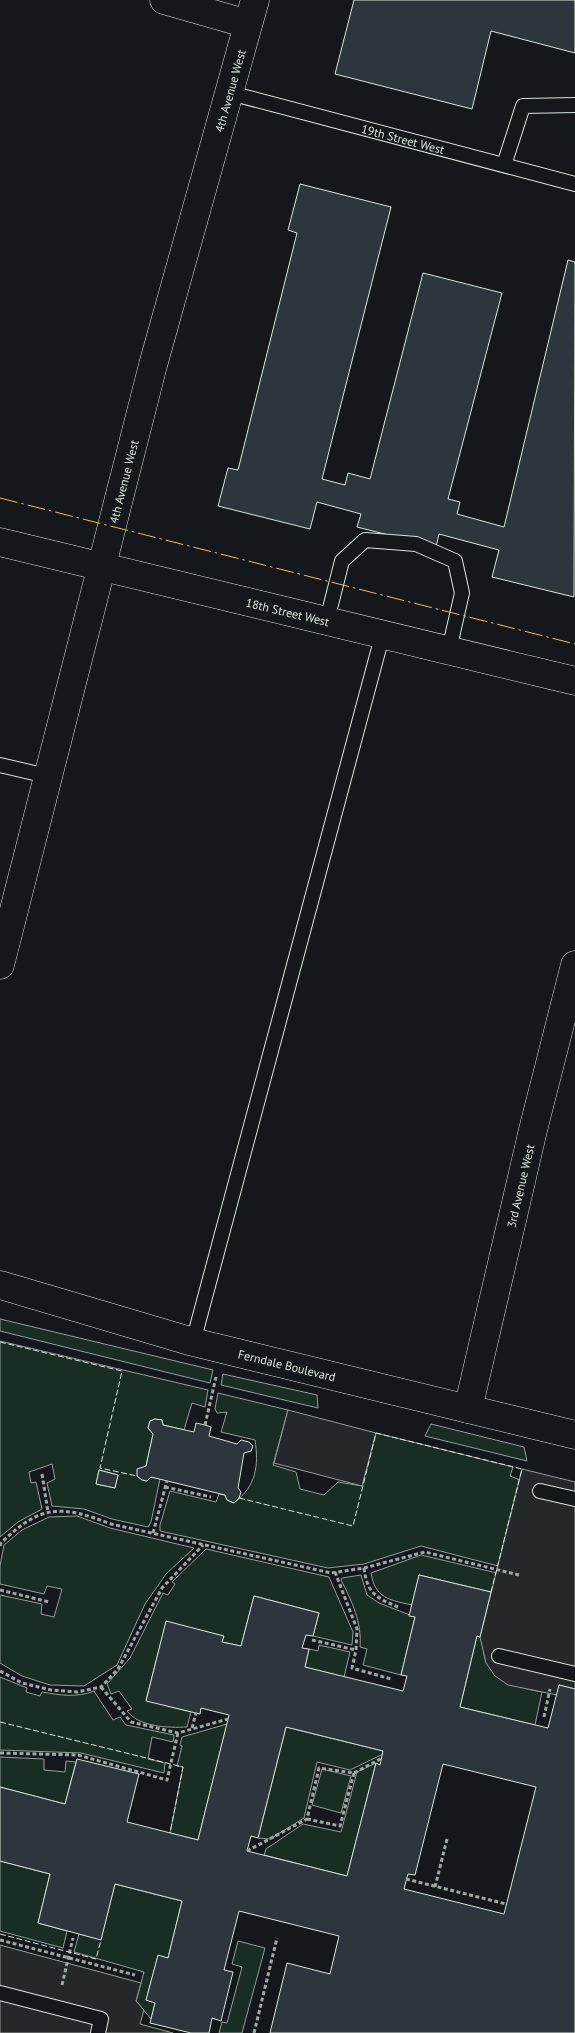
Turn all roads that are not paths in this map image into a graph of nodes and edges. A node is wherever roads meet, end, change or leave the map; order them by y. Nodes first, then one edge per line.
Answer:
1 (164, 0) edge
2 (252, 12) edge
3 (230, 93) junction
4 (575, 105) edge
5 (504, 165) junction
6 (575, 184) edge
7 (0, 542) edge
8 (101, 566) junction
9 (326, 620) junction
10 (383, 633) junction
11 (448, 650) junction
12 (575, 681) edge
13 (0, 765) edge
14 (47, 776) junction
15 (0, 965) edge
16 (575, 965) edge
17 (0, 1286) edge
18 (193, 1342) junction
19 (468, 1409) junction
20 (575, 1435) edge
21 (540, 1491) dead end
22 (575, 1499) edge
23 (499, 1656) dead end
24 (575, 1674) edge
25 (0, 1993) edge
26 (98, 2033) edge

1 - 2 street
2 - 3 street, 4th Avenue West
3 - 5 lane, 19th Street West
3 - 8 street, 4th Avenue West
4 - 5 lane
5 - 6 lane, 19th Street West
7 - 8 street, 18th Street West
8 - 9 street, 18th Street West
8 - 14 street, 4th Avenue West
9 - 10 street, 18th Street West
9 - 11 lane
10 - 11 street, 18th Street West
10 - 18 lane
11 - 12 street, 18th Street West
13 - 14 lane
14 - 15 street, 4th Avenue West
16 - 19 street, 3rd Avenue West
17 - 18 street, Ferndale Boulevard
18 - 19 street, Ferndale Boulevard
19 - 20 street, Ferndale Boulevard
21 - 22 lane
23 - 24 lane
25 - 26 lane

